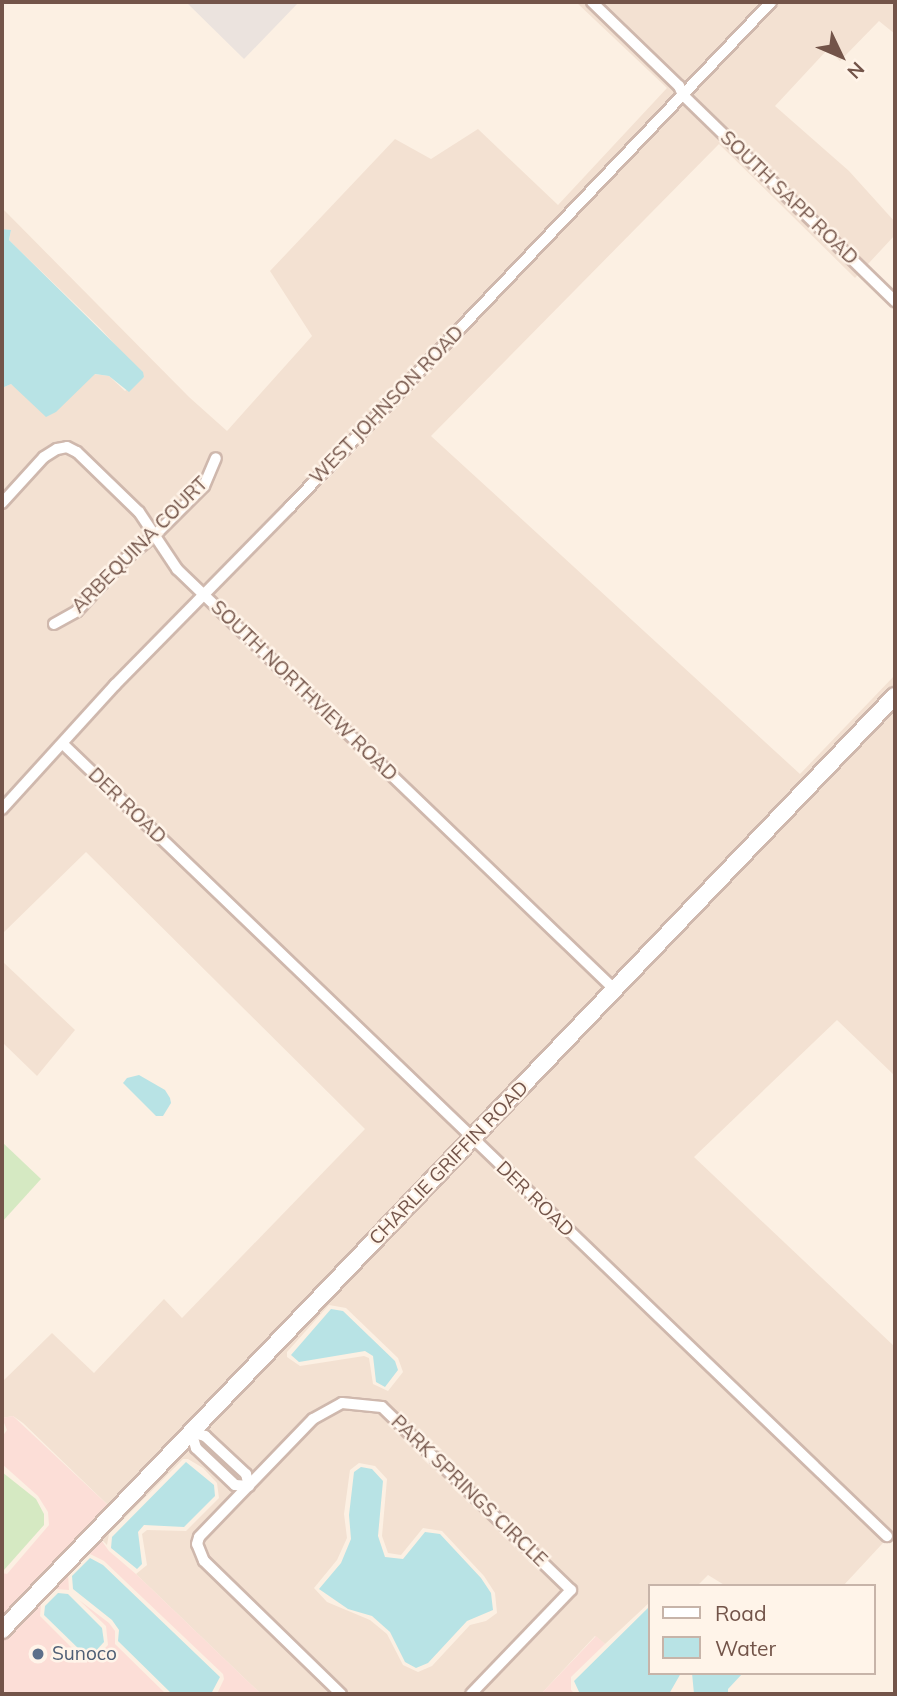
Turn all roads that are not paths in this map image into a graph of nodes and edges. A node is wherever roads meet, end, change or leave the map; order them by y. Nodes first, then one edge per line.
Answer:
1 (592, 2) edge
2 (771, 2) edge
3 (683, 95) junction
4 (895, 301) edge
5 (216, 458) dead end
6 (2, 503) edge
7 (155, 535) junction
8 (202, 594) junction
9 (54, 624) dead end
10 (895, 696) edge
11 (63, 744) junction
12 (6, 796) edge
13 (2, 808) edge
14 (614, 989) junction
15 (472, 1138) junction
16 (191, 1432) junction
17 (249, 1486) junction
18 (887, 1536) dead end
19 (2, 1630) edge
20 (341, 1694) edge
21 (471, 1694) edge

1 - 3 street, SOUTH SAPP ROAD
2 - 3 street, WEST JOHNSON ROAD
3 - 4 street, SOUTH SAPP ROAD
3 - 8 street, WEST JOHNSON ROAD
5 - 7 street, ARBEQUINA COURT
6 - 7 street, SOUTH NORTHVIEW ROAD
7 - 8 street, SOUTH NORTHVIEW ROAD
7 - 9 street, ARBEQUINA COURT
8 - 11 street, WEST JOHNSON ROAD
8 - 14 street, SOUTH NORTHVIEW ROAD
10 - 14 street, CHARLIE GRIFFIN ROAD
11 - 12 street, WEST JOHNSON ROAD
11 - 15 street, DER ROAD
12 - 13 street, WEST JOHNSON ROAD
14 - 15 street, CHARLIE GRIFFIN ROAD
15 - 16 street, CHARLIE GRIFFIN ROAD
15 - 18 street, DER ROAD
16 - 17 street
16 - 19 street, CHARLIE GRIFFIN ROAD
17 - 20 street, PARK SPRINGS CIRCLE
17 - 21 street, PARK SPRINGS CIRCLE

